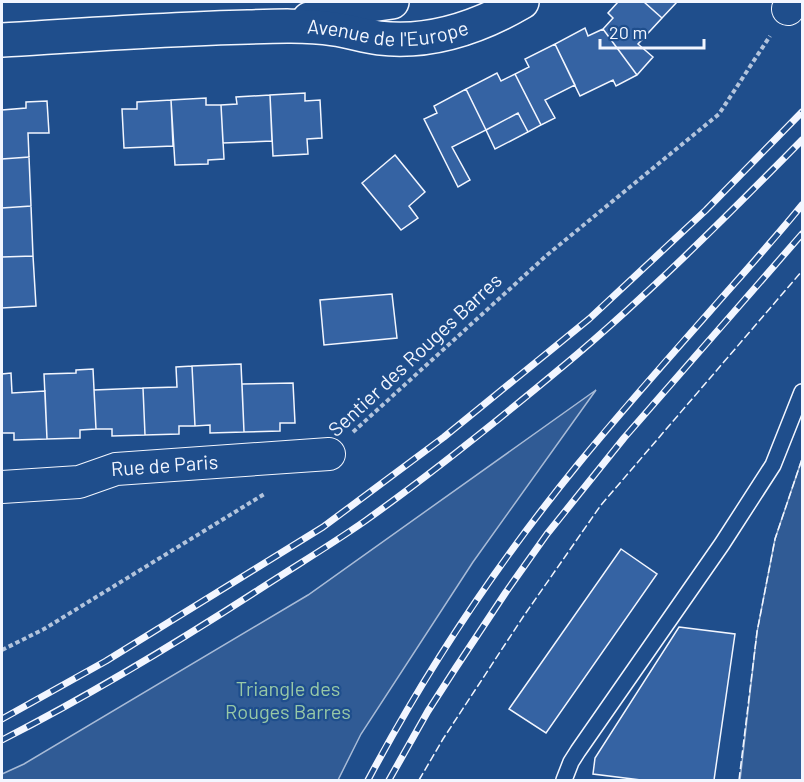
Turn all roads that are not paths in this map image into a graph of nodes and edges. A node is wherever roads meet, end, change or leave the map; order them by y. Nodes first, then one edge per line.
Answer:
1 (392, 2) edge
2 (522, 2) edge
3 (248, 27) junction
4 (2, 40) edge
5 (802, 392) edge
6 (329, 454) road end
7 (2, 487) edge
8 (564, 780) edge

1 - 3 street, Avenue de l'Europe
2 - 3 street, Avenue de l'Europe
3 - 4 street, Avenue de l'Europe
5 - 8 lane
6 - 7 street, Rue de Paris

